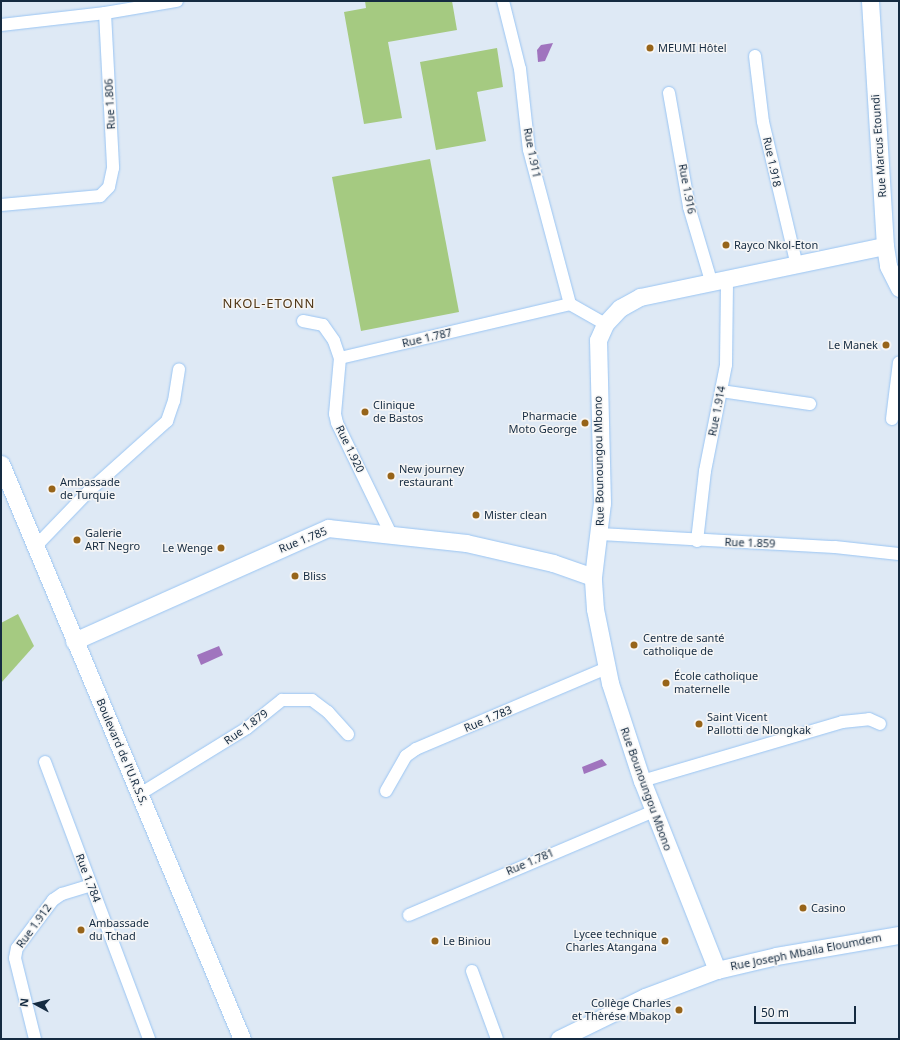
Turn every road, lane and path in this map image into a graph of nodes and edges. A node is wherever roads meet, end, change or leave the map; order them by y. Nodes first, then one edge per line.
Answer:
1 (177, 1) edge
2 (503, 1) edge
3 (870, 1) edge
4 (105, 13) junction
5 (1, 25) edge
6 (755, 56) dead end
7 (669, 93) dead end
8 (1, 206) edge
9 (885, 246) junction
10 (797, 266) junction
11 (719, 282) junction
12 (899, 288) edge
13 (570, 304) junction
14 (303, 321) dead end
15 (605, 324) junction
16 (340, 358) junction
17 (899, 362) edge
18 (179, 369) dead end
19 (721, 391) junction
20 (810, 404) dead end
21 (892, 420) dead end
22 (1, 464) edge
23 (391, 534) junction
24 (600, 534) junction
25 (697, 541) junction
26 (36, 546) junction
27 (899, 554) edge
28 (593, 577) junction
29 (74, 641) junction
30 (608, 668) junction
31 (880, 724) dead end
32 (348, 734) dead end
33 (44, 762) dead end
34 (642, 781) junction
35 (386, 791) dead end
36 (140, 794) junction
37 (652, 812) junction
38 (91, 885) junction
39 (410, 915) dead end
40 (899, 935) edge
41 (717, 970) junction
42 (472, 971) dead end
43 (35, 1039) edge
44 (149, 1039) edge
45 (242, 1039) edge
46 (497, 1039) edge
47 (559, 1039) edge

1 - 4 street
2 - 13 street, Rue 1.911
3 - 9 street, Rue Marcus Etoundi
4 - 5 street
4 - 8 street, Rue 1.806
6 - 10 street, Rue 1.918
7 - 11 street, Rue 1.916
9 - 10 street, Rue Bounoungou Mbono
9 - 12 street, Rue Marcus Etoundi
10 - 11 street, Rue Bounoungou Mbono
11 - 15 street, Rue Bounoungou Mbono
11 - 19 street, Rue 1.914
13 - 15 street
13 - 16 street, Rue 1.787
14 - 16 street
15 - 24 street, Rue Bounoungou Mbono
16 - 23 street, Rue 1.920
17 - 21 street
18 - 26 street
19 - 20 street
19 - 25 street, Rue 1.914
22 - 26 street, Boulevard de l'U.R.S.S.
23 - 28 street, Rue 1.785
23 - 29 street, Rue 1.785
24 - 25 street, Rue 1.859
24 - 28 street, Rue Bounoungou Mbono
25 - 27 street, Rue 1.859
26 - 29 street, Boulevard de l'U.R.S.S.
28 - 30 street, Rue Bounoungou Mbono
29 - 36 street, Boulevard de l'U.R.S.S.
30 - 34 street, Rue Bounoungou Mbono
30 - 35 street, Rue 1.783
31 - 34 street
32 - 36 street, Rue 1.879
33 - 38 street, Rue 1.784
34 - 37 street, Rue Bounoungou Mbono
36 - 45 street, Boulevard de l'U.R.S.S.
37 - 39 street, Rue 1.781
37 - 41 street, Rue Bounoungou Mbono
38 - 43 street, Rue 1.912
38 - 44 street, Rue 1.784
40 - 41 street, Rue Joseph Mballa Eloumdem
41 - 47 street, Rue Joseph Mballa Eloumdem
42 - 46 street

